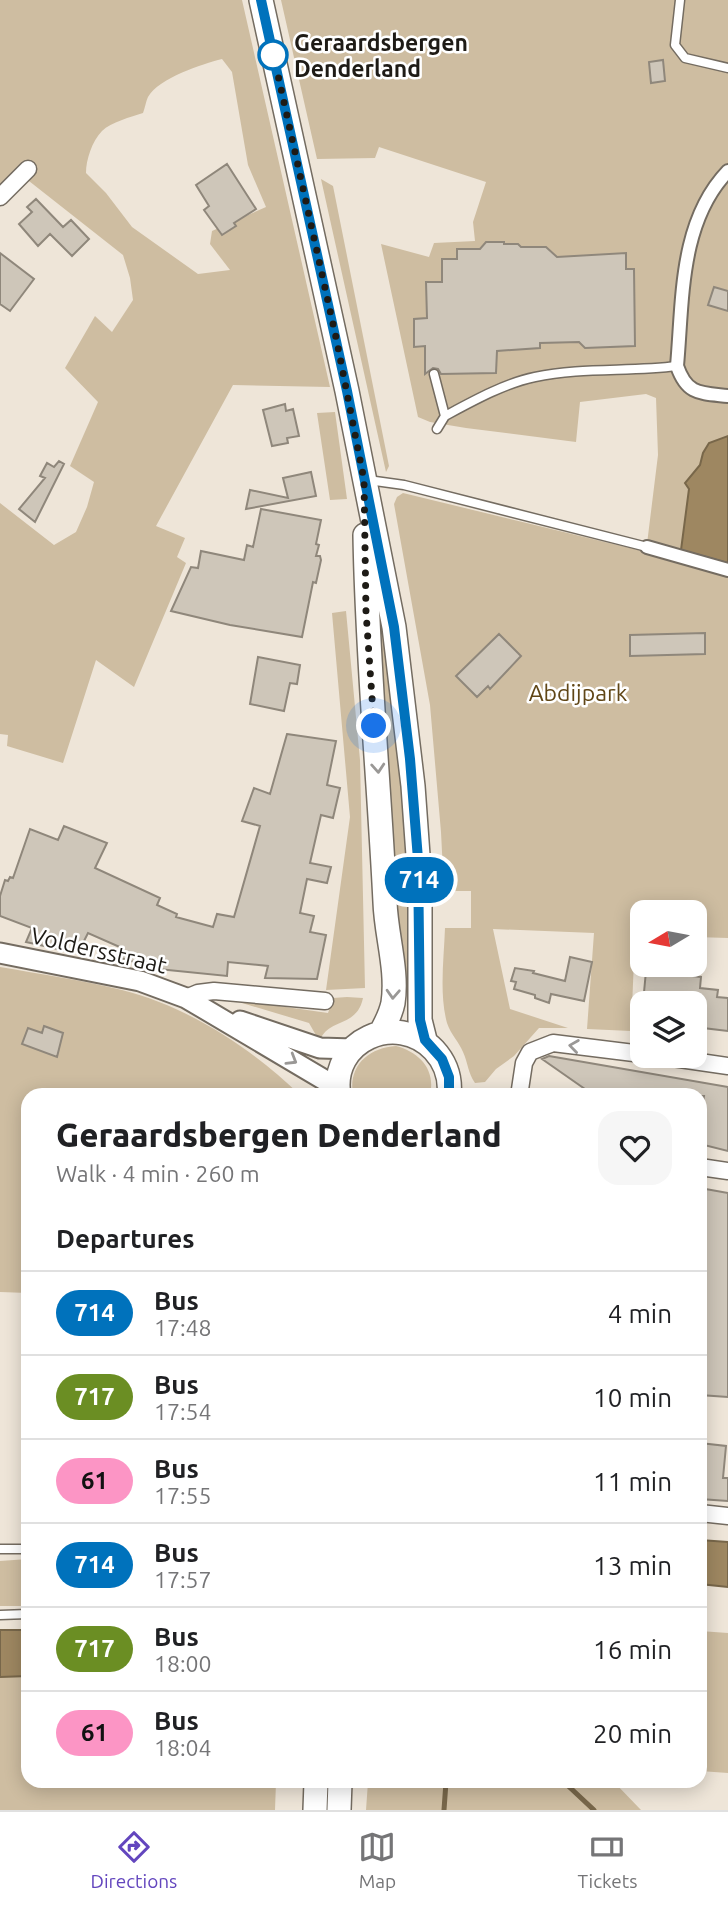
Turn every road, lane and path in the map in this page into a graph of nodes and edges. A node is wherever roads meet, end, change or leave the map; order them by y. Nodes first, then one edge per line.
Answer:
1 (261, 0) edge
2 (680, 0) edge
3 (728, 68) edge
4 (29, 169) dead end
5 (728, 171) edge
6 (0, 197) edge
7 (677, 366) junction
8 (434, 374) dead end
9 (728, 396) edge
10 (445, 416) junction
11 (437, 429) dead end
12 (364, 480) junction
13 (648, 547) joint
14 (728, 570) edge
15 (366, 608) junction
16 (391, 611) junction
17 (0, 953) edge
18 (186, 998) junction
19 (325, 1001) dead end
20 (212, 1013) junction
21 (381, 1032) junction
22 (425, 1040) junction
23 (353, 1049) junction
24 (630, 1053) edge
25 (707, 1063) edge
26 (728, 1066) edge
27 (332, 1088) edge
28 (339, 1088) edge
29 (449, 1088) edge
30 (520, 1088) edge
31 (707, 1168) edge
32 (728, 1171) edge
33 (707, 1514) edge
34 (728, 1516) edge
35 (0, 1549) edge
36 (21, 1549) edge
37 (0, 1615) edge
38 (21, 1615) edge
39 (316, 1788) edge
40 (340, 1788) edge
41 (315, 1810) edge
42 (340, 1810) edge

1 - 12 main road
2 - 3 lane
4 - 6 street
5 - 7 street
7 - 9 street
7 - 10 lane
8 - 10 lane
10 - 11 lane
12 - 13 lane
12 - 15 main road
12 - 16 main road
13 - 14 street
15 - 16 main road
15 -> 21 main road
16 - 22 main road
17 - 18 street, Voldersstraat
18 - 19 street, Voldersstraat
18 - 20 street, Voldersstraat
20 - 23 street, Voldersstraat
20 -> 27 street, Voldersstraat
21 - 22 main road
21 - 23 main road
22 - 29 main road
23 - 28 main road
24 -> 30 street
25 - 26 street
31 - 32 street
33 - 34 street
35 - 36 lane
37 - 38 lane
39 - 41 main road
40 - 42 main road

